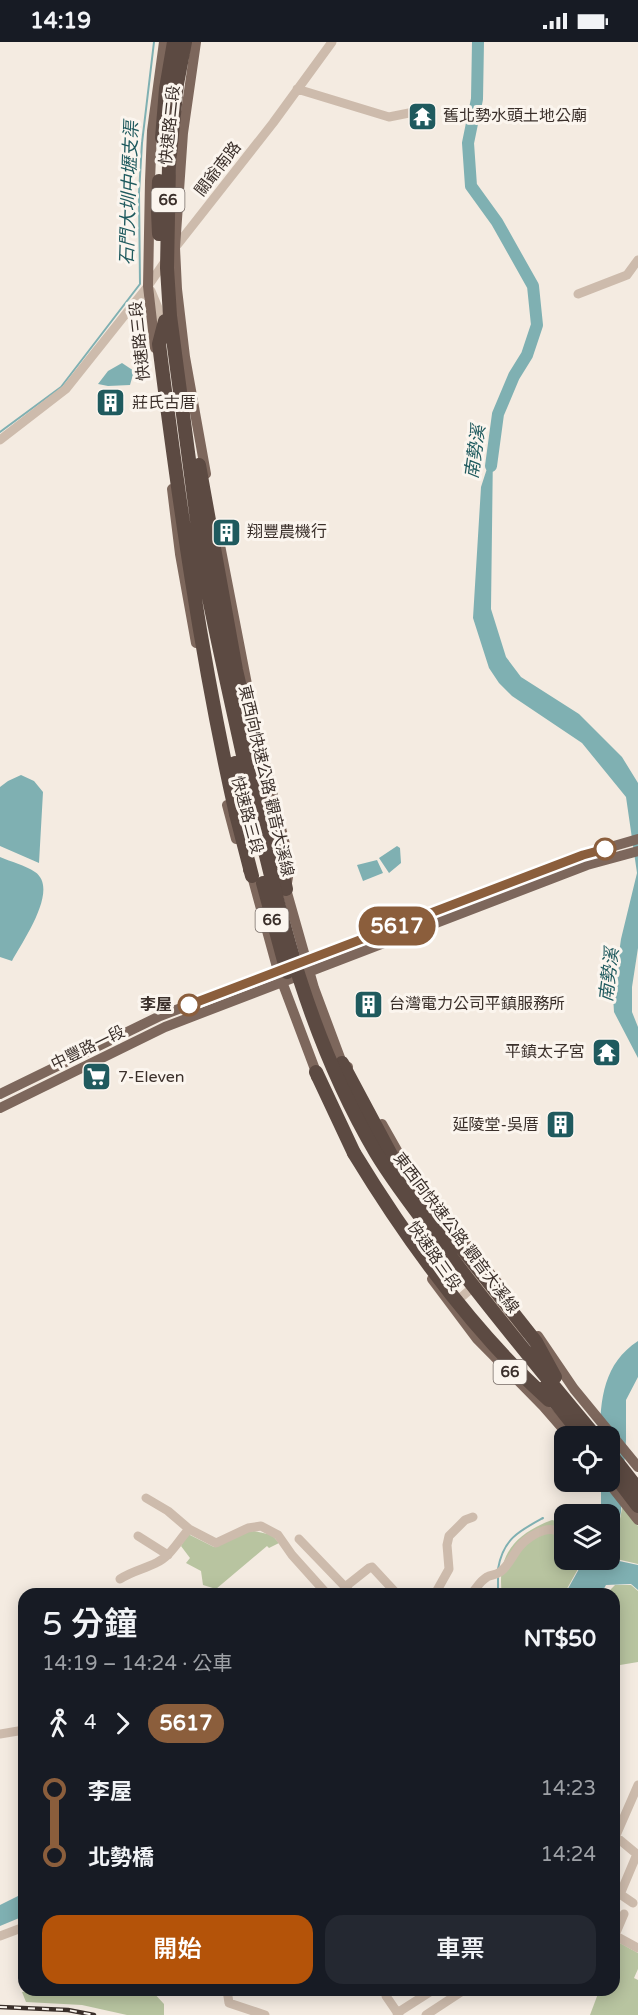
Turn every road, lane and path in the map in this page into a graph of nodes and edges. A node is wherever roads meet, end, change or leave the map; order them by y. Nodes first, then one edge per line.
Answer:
1 (165, 42) edge
2 (174, 42) edge
3 (185, 42) edge
4 (196, 42) edge
5 (332, 42) edge
6 (297, 89) junction
7 (424, 110) dead end
8 (175, 248) junction
9 (638, 260) edge
10 (148, 286) junction
11 (578, 294) dead end
12 (165, 321) junction
13 (182, 332) junction
14 (175, 359) junction
15 (0, 440) edge
16 (220, 547) junction
17 (206, 550) junction
18 (185, 553) junction
19 (251, 705) junction
20 (237, 708) junction
21 (213, 712) junction
22 (638, 839) edge
23 (631, 849) edge
24 (252, 876) junction
25 (286, 889) junction
26 (306, 960) junction
27 (278, 970) junction
28 (310, 972) junction
29 (283, 983) junction
30 (342, 1064) junction
31 (316, 1072) junction
32 (35, 1077) junction
33 (41, 1088) junction
34 (0, 1094) edge
35 (0, 1108) edge
36 (490, 1272) junction
37 (480, 1282) junction
38 (461, 1298) junction
39 (452, 1306) junction
40 (574, 1389) junction
41 (543, 1406) junction
42 (566, 1409) junction
43 (560, 1426) edge
44 (576, 1426) edge
45 (585, 1426) edge
46 (620, 1466) edge
47 (638, 1467) edge
48 (620, 1485) edge
49 (638, 1489) edge
50 (619, 1492) edge
51 (146, 1498) dead end
52 (632, 1504) edge
53 (473, 1517) dead end
54 (638, 1520) edge
55 (189, 1529) junction
56 (554, 1529) edge
57 (138, 1536) dead end
58 (299, 1539) dead end
59 (168, 1555) junction
60 (120, 1579) dead end
61 (320, 1588) edge
62 (345, 1588) edge
63 (351, 1588) edge
64 (391, 1588) edge
65 (438, 1588) edge
66 (476, 1588) edge
67 (18, 1731) edge
68 (0, 1734) edge
69 (638, 1785) edge
70 (620, 1825) edge
71 (620, 1842) edge
72 (638, 1855) edge
73 (620, 1886) edge
74 (620, 1893) edge
75 (633, 1903) dead end
76 (624, 1914) dead end
77 (620, 1922) edge
78 (18, 1929) edge
79 (0, 1936) edge
80 (620, 1938) edge
81 (638, 1948) edge
82 (228, 1996) edge
83 (386, 1996) dead end
84 (424, 1996) edge
85 (455, 1996) edge
86 (398, 2014) edge
87 (265, 2015) edge
88 (426, 2015) edge

1 - 10 main road, 快速路二段 / 66
2 - 12 highway, 東西向快速公路 觀音大溪線 / 66, bridge
3 - 14 highway, 東西向快速公路 觀音大溪線 / 66, bridge
4 - 8 main road, 快速路二段 / 66
5 - 6 street, 關爺南路
6 - 7 street
6 - 8 street, 關爺南路
8 - 10 street, 關爺南路
8 - 13 main road, 快速路三段 / 66
9 - 11 street
10 - 15 street, 關爺南路
10 - 18 main road, 快速路三段 / 66
12 - 24 highway, bridge
12 - 42 highway, 東西向快速公路 觀音大溪線 / 66, bridge
13 - 16 main road, 快速路三段 / 66
13 - 17 street, 快速路三段
14 - 25 highway, bridge
14 - 42 highway, 東西向快速公路 觀音大溪線 / 66, bridge
16 - 17 street
16 - 19 main road, 快速路三段 / 66
17 - 18 street
17 - 20 street, 快速路三段
18 - 21 main road, 快速路三段 / 66
19 - 20 street
19 - 25 main road, 快速路三段 / 66
20 - 21 street
20 - 25 street, 快速路三段
21 - 24 main road, 快速路三段 / 66
22 - 23 main road
23 - 26 main road, 中豐路一段
23 - 28 main road, 中豐路一段
24 - 27 main road, 快速路三段 / 66
25 - 26 main road, 快速路三段 / 66
26 - 27 main road, 中豐路一段
26 - 28 main road, 快速路三段 / 66
27 - 29 main road, 快速路三段 / 66
27 - 32 main road, 中豐路一段
28 - 29 main road, 中豐路一段
28 - 30 main road, 快速路三段 / 66
29 - 31 main road, 快速路三段 / 66
29 - 33 main road, 中豐路一段
30 - 36 main road, 快速路三段 / 66
30 - 37 street, 快速路三段
30 - 42 highway, bridge
31 - 38 street, 快速路三段
31 - 39 main road, 快速路三段 / 66
31 - 42 highway, bridge
32 - 33 main road
32 - 34 main road, 中豐路一段
33 - 35 main road, 中豐路一段
36 - 37 street
36 - 40 main road, 快速路三段 / 66
37 - 38 street
37 - 40 street, 快速路三段
38 - 39 street
38 - 41 street, 快速路三段
39 - 41 main road, 快速路三段 / 66
40 - 47 main road, 66
41 - 43 main road, 快速路三段 / 66
42 - 44 highway, 東西向快速公路 觀音大溪線 / 66, bridge
42 - 45 highway, 東西向快速公路 觀音大溪線 / 66, bridge
46 - 49 highway
48 - 52 highway
50 - 52 main road
51 - 55 street
52 - 54 main road
53 - 65 street
55 - 59 street
55 - 61 street
56 - 66 street
57 - 59 street
58 - 62 street
59 - 60 street
63 - 64 street
67 - 68 street
69 - 70 street
71 - 72 street
72 - 73 street
74 - 75 street
76 - 77 street
78 - 79 street
80 - 81 street
82 - 87 street
83 - 86 street
84 - 86 street
85 - 88 street

